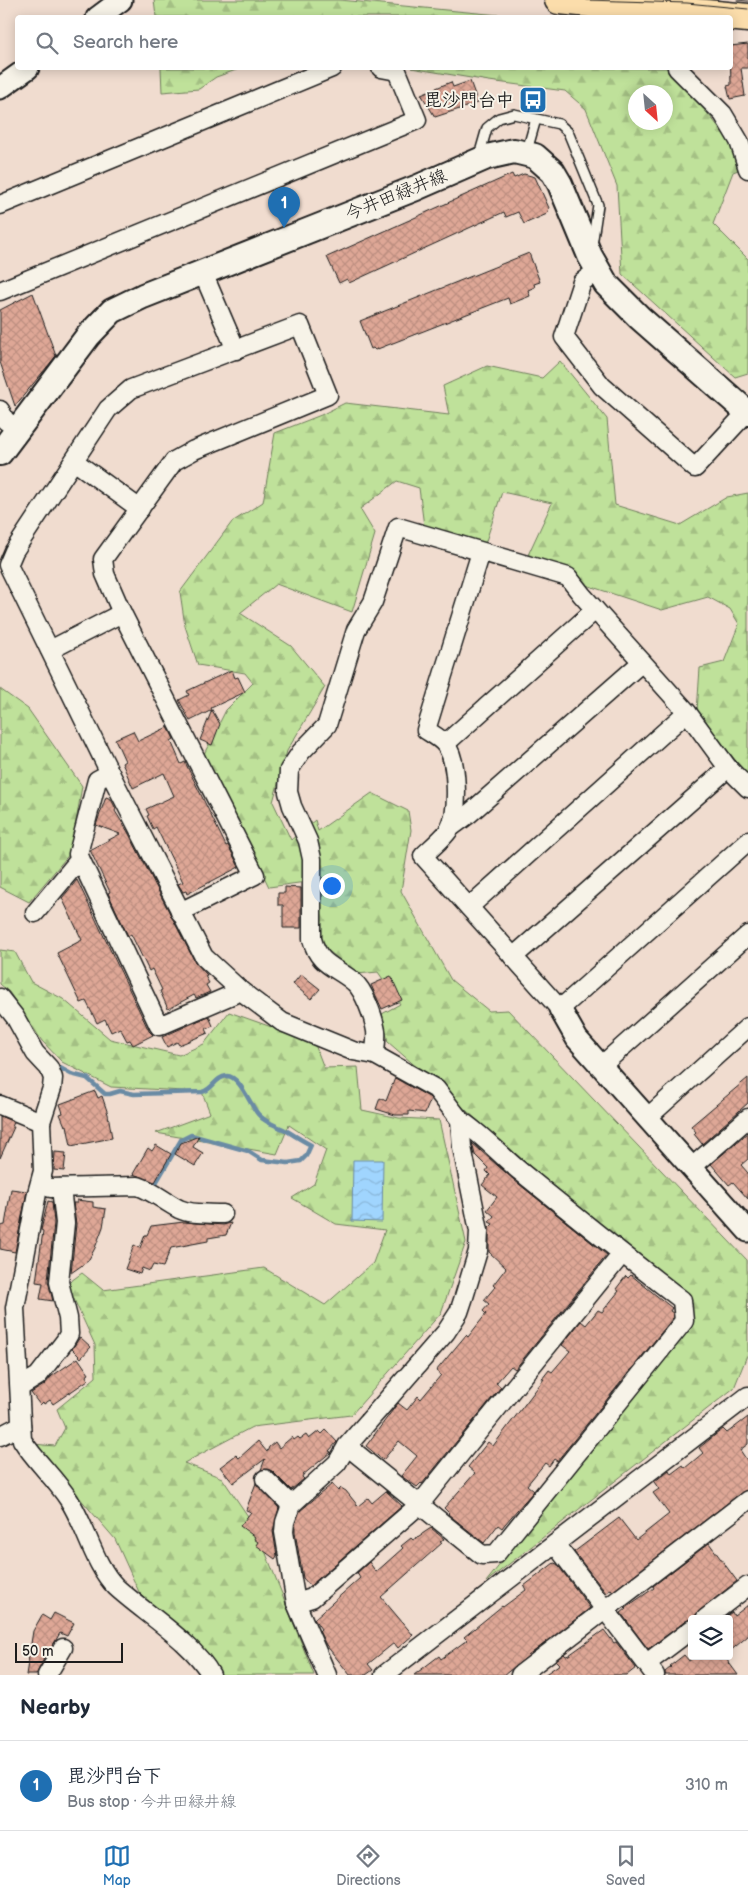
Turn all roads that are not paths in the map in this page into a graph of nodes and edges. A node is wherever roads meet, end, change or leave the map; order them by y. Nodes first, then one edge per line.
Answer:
1 (121, 0) edge
2 (559, 0) edge
3 (640, 9) edge
4 (101, 15) edge
5 (712, 15) edge
6 (733, 17) edge
7 (748, 18) edge
8 (25, 70) edge
9 (327, 70) edge
10 (392, 70) edge
11 (680, 70) edge
12 (0, 88) edge
13 (536, 119) junction
14 (526, 154) junction
15 (478, 161) junction
16 (748, 169) edge
17 (0, 205) edge
18 (594, 263) junction
19 (203, 273) junction
20 (0, 291) edge
21 (236, 350) junction
22 (0, 410) edge
23 (747, 413) edge
24 (18, 430) junction
25 (0, 453) edge
26 (74, 461) junction
27 (140, 508) junction
28 (481, 552) junction
29 (595, 610) junction
30 (122, 613) junction
31 (50, 650) junction
32 (642, 662) junction
33 (687, 712) junction
34 (445, 744) junction
35 (728, 768) junction
36 (110, 773) junction
37 (748, 788) edge
38 (450, 828) junction
39 (748, 841) edge
40 (80, 859) junction
41 (469, 907) junction
42 (180, 912) junction
43 (35, 913) dead end
44 (748, 934) edge
45 (513, 957) junction
46 (241, 991) junction
47 (0, 998) edge
48 (560, 1009) junction
49 (748, 1027) edge
50 (375, 1054) junction
51 (601, 1066) junction
52 (0, 1104) edge
53 (647, 1118) junction
54 (748, 1118) edge
55 (460, 1120) junction
56 (41, 1122) junction
57 (691, 1168) junction
58 (38, 1188) junction
59 (61, 1188) junction
60 (222, 1214) dead end
61 (745, 1221) edge
62 (622, 1254) junction
63 (20, 1387) junction
64 (748, 1396) edge
65 (21, 1425) junction
66 (0, 1436) edge
67 (347, 1446) junction
68 (266, 1479) dead end
69 (748, 1500) edge
70 (291, 1505) junction
71 (419, 1505) junction
72 (555, 1544) junction
73 (748, 1586) edge
74 (296, 1603) junction
75 (605, 1610) junction
76 (710, 1615) edge
77 (688, 1633) edge
78 (62, 1648) dead end
79 (649, 1670) edge
80 (47, 1675) edge
81 (210, 1675) edge
82 (327, 1675) edge
83 (384, 1675) edge
84 (520, 1675) edge

1 - 4 street
2 - 3 main road
3 - 5 main road
6 - 7 main road
8 - 12 street
9 - 17 street
10 - 20 street
11 - 16 street
13 - 14 lane
13 - 15 lane
13 - 18 lane
14 - 15 main road, 今井田緑井線
14 - 18 main road
15 - 19 main road, 今井田緑井線
18 - 23 main road
18 - 23 street
19 - 21 street
19 - 24 main road, 今井田緑井線
21 - 26 street
21 - 27 street
22 - 24 street
24 - 25 main road, 今井田緑井線
26 - 27 street
26 - 31 street
27 - 30 street
28 - 29 street
28 - 34 street
28 - 50 street
29 - 32 street
29 - 34 street
30 - 31 street
30 - 42 street
31 - 36 street
32 - 33 street
32 - 38 street
33 - 35 street
33 - 41 street
34 - 38 street
35 - 37 street
35 - 45 street
36 - 40 street
36 - 42 street
38 - 41 street
39 - 48 street
40 - 43 street
40 - 46 street
41 - 45 street
42 - 46 street
44 - 51 street
45 - 48 street
46 - 50 street
47 - 56 street
48 - 51 street
49 - 53 street
50 - 55 street
51 - 53 street
52 - 56 street
53 - 57 street
54 - 57 street
55 - 62 street
55 - 67 street
56 - 58 street
57 - 61 street
58 - 59 street
58 - 63 street
59 - 60 street
59 - 63 street
62 - 71 street
62 - 71 street
63 - 65 street
64 - 72 street
65 - 66 street
65 - 81 street
67 - 70 street
67 - 71 street
68 - 70 street
69 - 75 street
70 - 74 street
71 - 74 street
72 - 75 street
72 - 83 street
73 - 76 street
74 - 82 street
75 - 79 street
75 - 84 street
77 - 79 street
78 - 80 street

